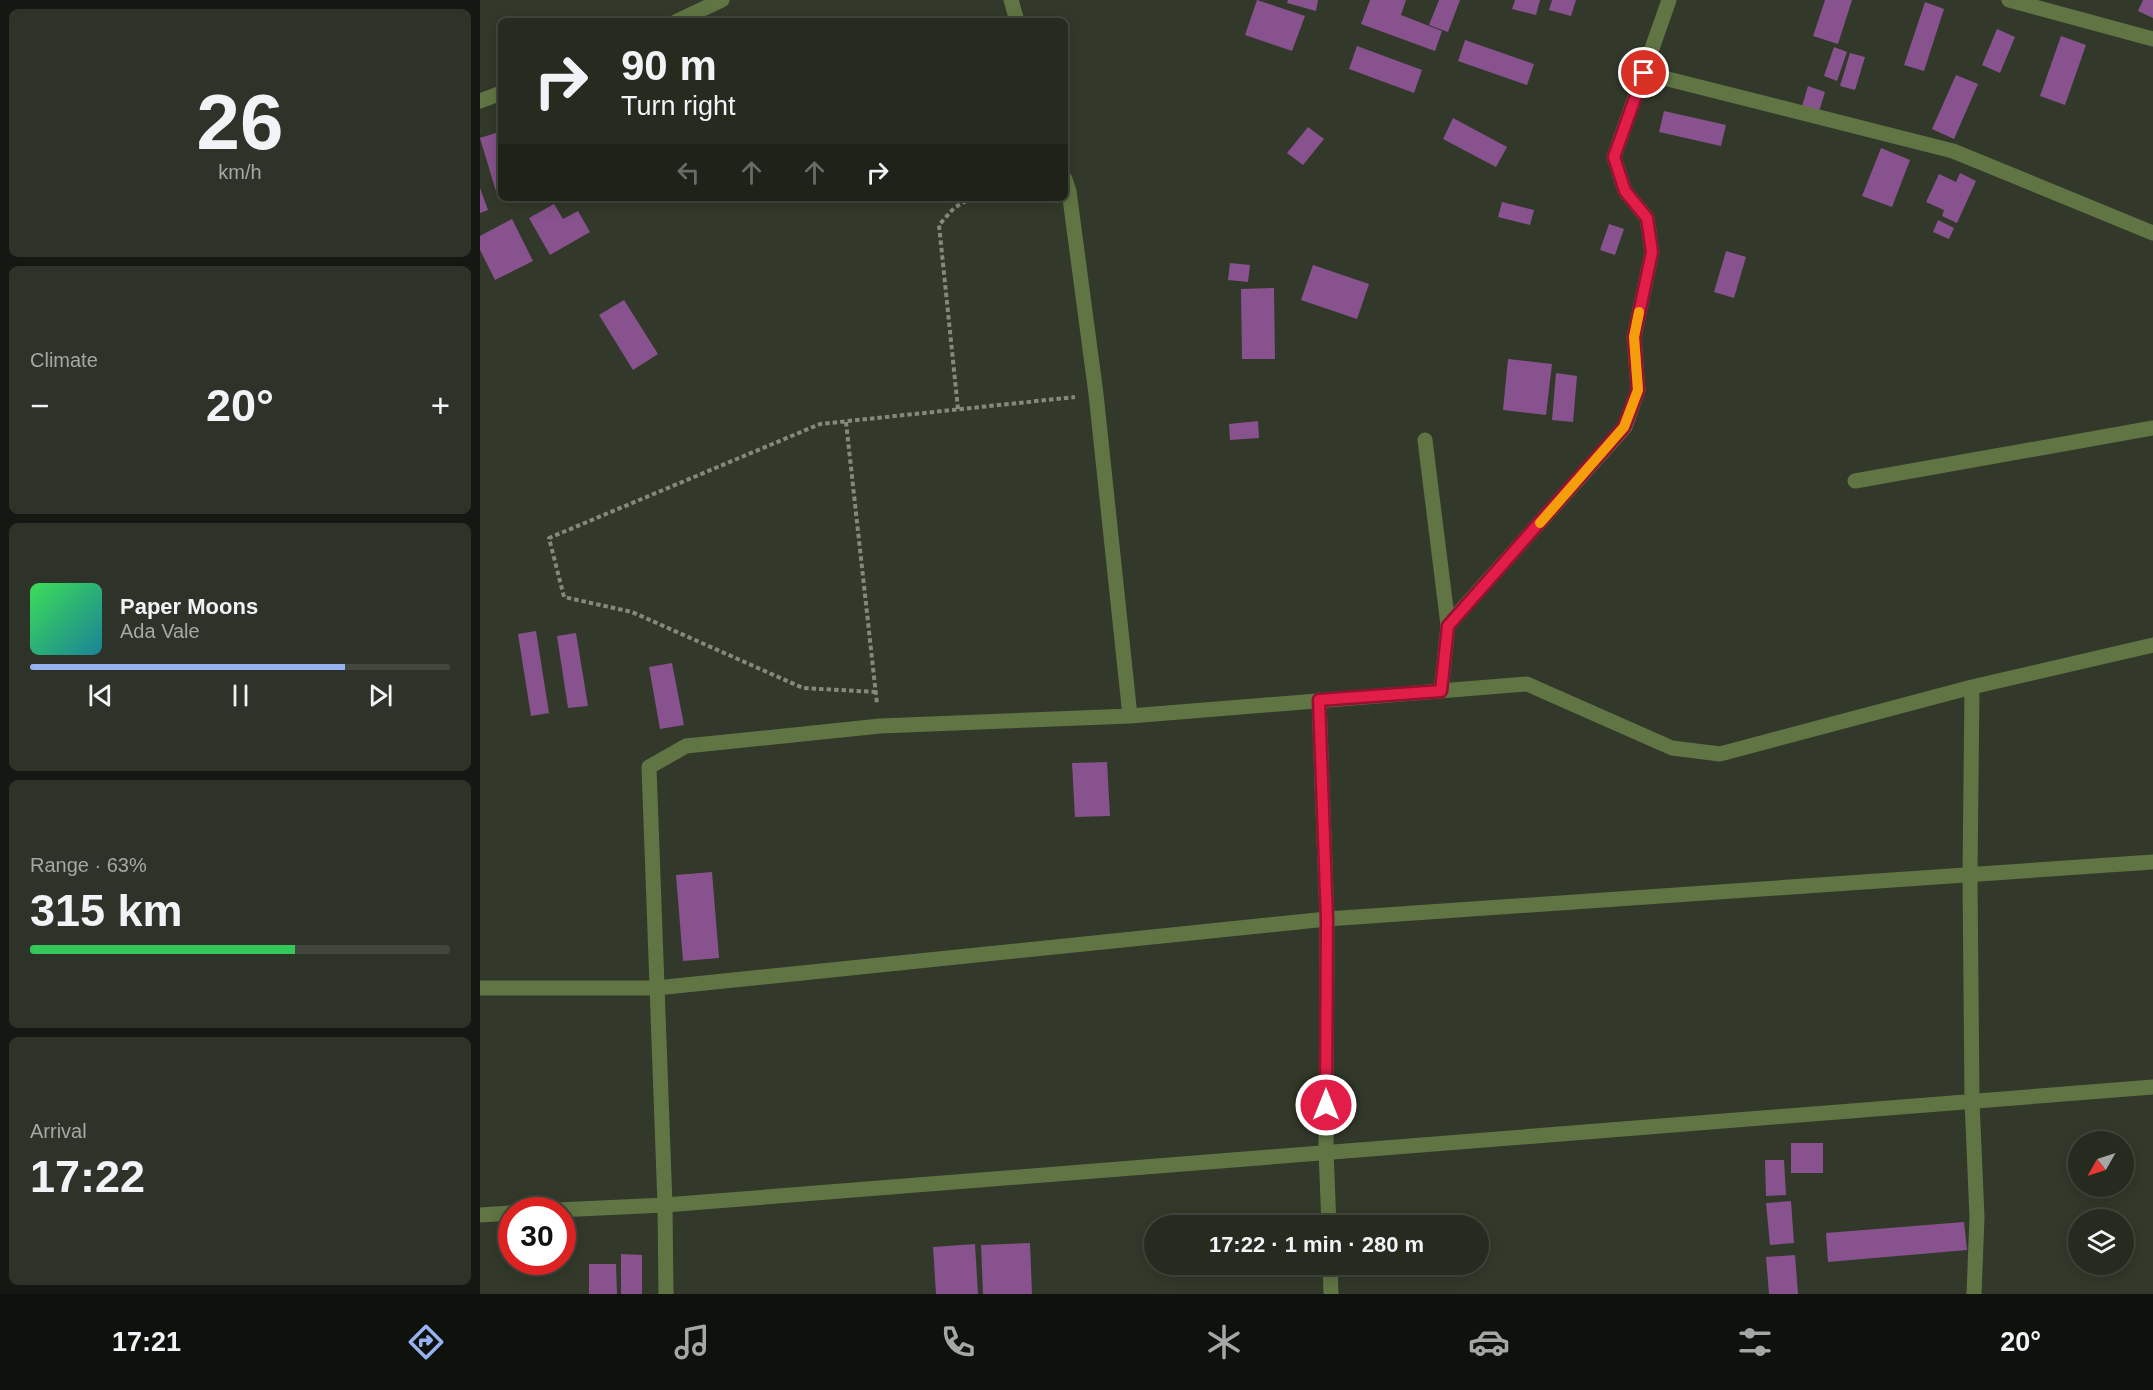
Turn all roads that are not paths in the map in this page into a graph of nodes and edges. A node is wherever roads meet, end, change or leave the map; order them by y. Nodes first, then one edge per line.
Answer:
1 (723, 0) edge
2 (1011, 0) edge
3 (1670, 0) edge
4 (2009, 0) edge
5 (684, 18) edge
6 (1016, 18) edge
7 (2153, 39) edge
8 (1644, 73) junction
9 (498, 94) edge
10 (480, 101) edge
11 (1068, 187) edge
12 (2153, 233) edge
13 (2153, 428) edge
14 (1425, 440) dead end
15 (1855, 481) dead end
16 (1448, 626) junction
17 (2153, 645) edge
18 (1972, 687) junction
19 (1441, 691) junction
20 (1319, 700) junction
21 (1130, 716) junction
22 (2153, 862) edge
23 (1970, 875) junction
24 (1327, 919) junction
25 (480, 988) edge
26 (656, 988) junction
27 (2153, 1087) edge
28 (1972, 1101) junction
29 (1326, 1151) junction
30 (665, 1204) junction
31 (576, 1209) edge
32 (498, 1214) edge
33 (480, 1215) edge
34 (1329, 1215) edge
35 (1330, 1275) edge
36 (666, 1294) edge
37 (1331, 1294) edge
38 (1974, 1294) edge

1 - 5 street
2 - 6 street
3 - 8 street
4 - 7 street
8 - 12 street
8 - 16 street
9 - 10 street
11 - 21 street
13 - 15 street
14 - 16 street
16 - 19 street
17 - 18 street
18 - 19 street
18 - 23 street
19 - 20 street
20 - 21 street
20 - 24 street
21 - 26 street
22 - 23 street
23 - 24 street
23 - 28 street
24 - 26 street
24 - 29 street
25 - 26 street
26 - 30 street
27 - 28 street
28 - 29 street
28 - 38 street
29 - 30 street
29 - 34 street
30 - 31 street
30 - 36 street
32 - 33 street
35 - 37 street

